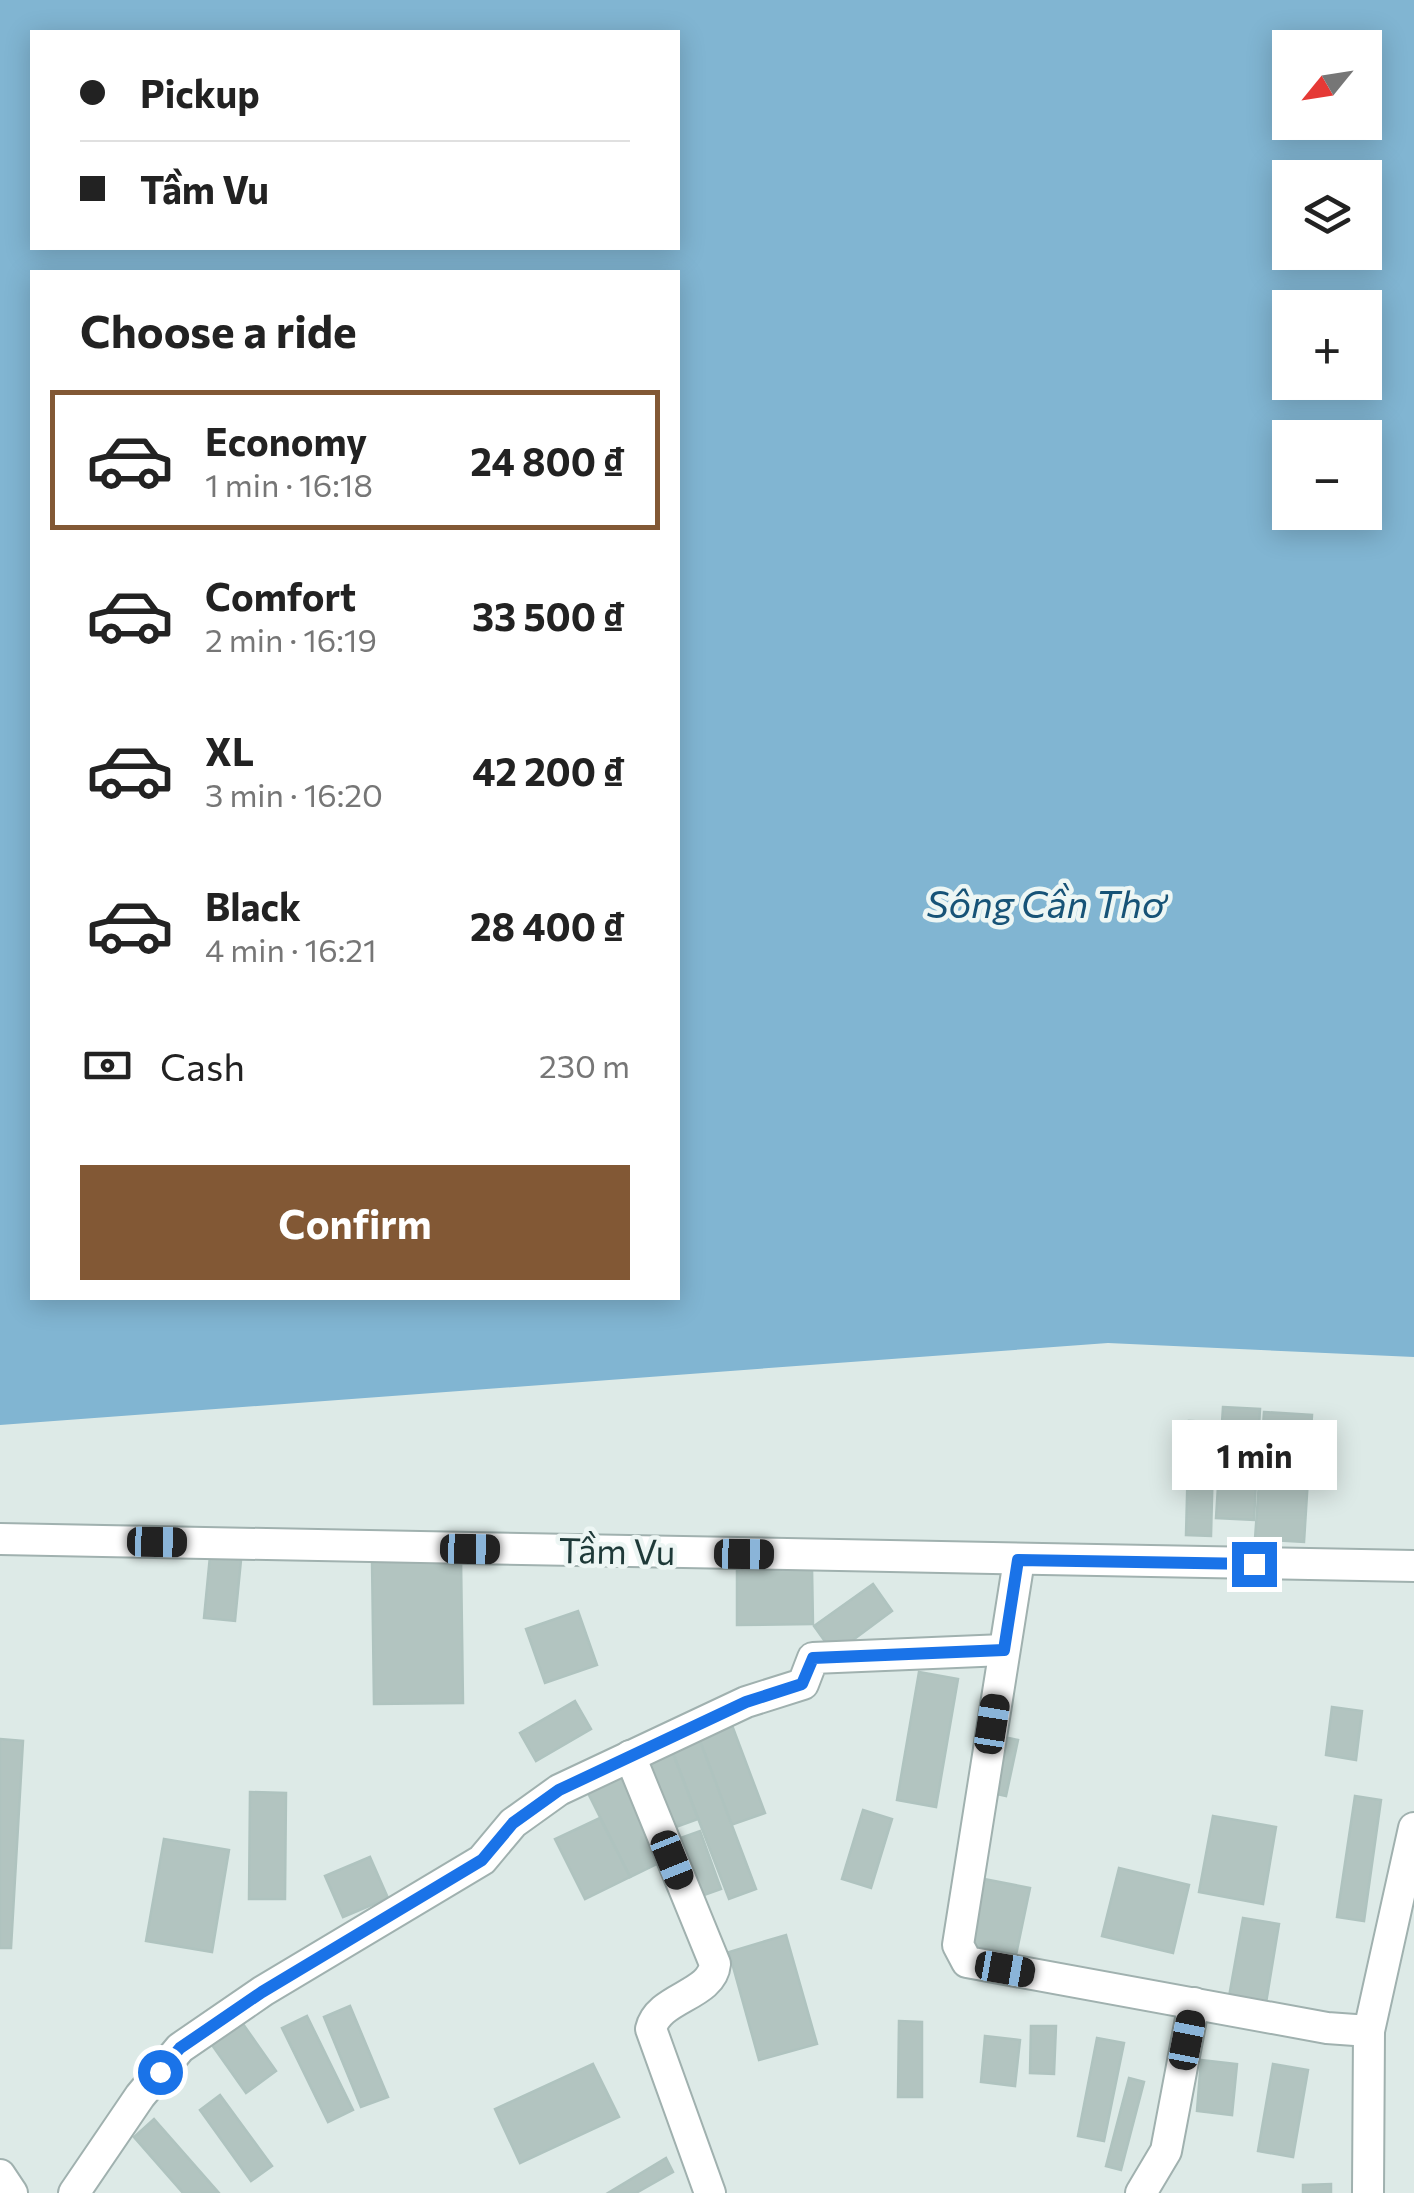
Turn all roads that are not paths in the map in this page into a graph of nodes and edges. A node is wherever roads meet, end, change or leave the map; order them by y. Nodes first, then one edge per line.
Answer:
1 (0, 1539) edge
2 (1018, 1560) junction
3 (1414, 1566) edge
4 (1004, 1650) junction
5 (630, 1756) junction
6 (1414, 1828) edge
7 (1194, 2003) junction
8 (1369, 2031) junction
9 (0, 2175) edge
10 (12, 2193) edge
11 (74, 2193) edge
12 (710, 2193) edge
13 (1141, 2193) edge
14 (1368, 2193) edge

1 - 2 street, Tầm Vu
2 - 3 street, Tầm Vu
2 - 4 street
4 - 5 street
4 - 7 street
5 - 11 street
5 - 12 street
6 - 8 street
7 - 8 street
7 - 13 street
8 - 14 street
9 - 10 street

